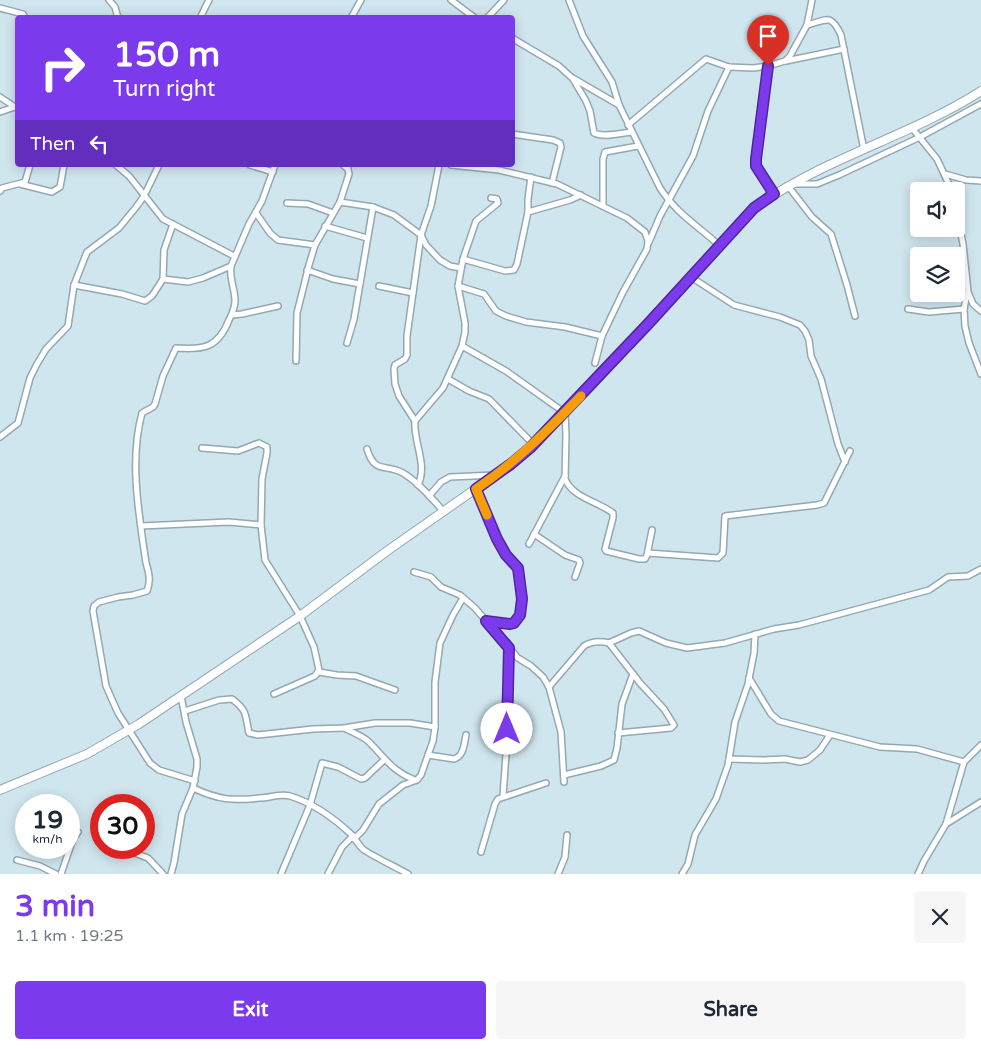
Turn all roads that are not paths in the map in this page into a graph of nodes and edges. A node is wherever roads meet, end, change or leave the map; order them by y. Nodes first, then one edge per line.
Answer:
1 (109, 0) edge
2 (209, 0) edge
3 (361, 0) edge
4 (451, 0) edge
5 (504, 0) edge
6 (569, 0) edge
7 (812, 0) edge
8 (0, 8) edge
9 (24, 15) edge
10 (117, 15) edge
11 (202, 15) edge
12 (353, 15) edge
13 (471, 15) edge
14 (491, 15) edge
15 (807, 25) junction
16 (515, 40) edge
17 (844, 49) junction
18 (785, 61) junction
19 (768, 66) junction
20 (729, 67) junction
21 (571, 77) junction
22 (981, 91) edge
23 (0, 97) edge
24 (981, 104) edge
25 (619, 105) junction
26 (15, 107) edge
27 (15, 108) edge
28 (0, 112) edge
29 (628, 126) junction
30 (912, 128) junction
31 (632, 132) junction
32 (515, 134) edge
33 (920, 137) junction
34 (638, 146) junction
35 (864, 150) junction
36 (30, 167) edge
37 (64, 167) edge
38 (118, 167) edge
39 (158, 167) edge
40 (256, 167) edge
41 (274, 167) edge
42 (346, 167) edge
43 (439, 167) edge
44 (487, 167) edge
45 (272, 172) junction
46 (945, 174) junction
47 (531, 177) junction
48 (981, 181) edge
49 (948, 182) edge
50 (552, 183) junction
51 (20, 184) junction
52 (790, 185) junction
53 (0, 191) edge
54 (774, 194) junction
55 (144, 196) junction
56 (581, 196) junction
57 (491, 198) dead end
58 (668, 200) junction
59 (340, 202) junction
60 (287, 203) dead end
61 (603, 206) junction
62 (373, 207) junction
63 (528, 212) junction
64 (256, 213) junction
65 (333, 214) junction
66 (174, 224) junction
67 (325, 226) junction
68 (421, 235) junction
69 (962, 237) edge
70 (367, 238) junction
71 (648, 245) junction
72 (315, 246) junction
73 (720, 246) junction
74 (234, 256) junction
75 (463, 259) junction
76 (231, 266) junction
77 (461, 268) junction
78 (307, 270) junction
79 (691, 277) junction
80 (163, 279) junction
81 (360, 284) junction
82 (74, 285) junction
83 (379, 286) dead end
84 (458, 286) junction
85 (968, 292) junction
86 (413, 293) junction
87 (278, 306) dead end
88 (908, 309) dead end
89 (964, 309) junction
90 (981, 311) edge
91 (232, 315) junction
92 (855, 316) dead end
93 (602, 336) junction
94 (347, 343) dead end
95 (462, 346) junction
96 (296, 360) dead end
97 (595, 363) dead end
98 (981, 374) edge
99 (448, 379) junction
100 (565, 413) junction
101 (415, 420) junction
102 (0, 437) edge
103 (534, 444) junction
104 (202, 448) dead end
105 (367, 450) dead end
106 (850, 451) dead end
107 (845, 462) junction
108 (498, 474) junction
109 (565, 476) junction
110 (418, 485) junction
111 (476, 489) junction
112 (429, 496) junction
113 (443, 511) junction
114 (261, 525) junction
115 (141, 526) junction
116 (652, 530) dead end
117 (534, 534) junction
118 (529, 544) dead end
119 (648, 553) junction
120 (981, 569) edge
121 (414, 572) dead end
122 (575, 577) dead end
123 (463, 598) junction
124 (300, 616) junction
125 (486, 621) junction
126 (755, 634) junction
127 (609, 642) junction
128 (509, 648) junction
129 (319, 672) junction
130 (633, 674) junction
131 (749, 678) junction
132 (550, 687) junction
133 (395, 690) dead end
134 (274, 694) dead end
135 (181, 696) junction
136 (185, 711) junction
137 (435, 727) junction
138 (344, 728) junction
139 (129, 730) junction
140 (618, 733) junction
141 (830, 734) junction
142 (466, 735) dead end
143 (981, 745) edge
144 (428, 755) junction
145 (729, 759) junction
146 (384, 760) junction
147 (964, 762) junction
148 (564, 775) junction
149 (417, 780) junction
150 (195, 781) junction
151 (564, 782) dead end
152 (546, 783) dead end
153 (193, 788) junction
154 (0, 790) edge
155 (503, 796) junction
156 (981, 802) edge
157 (310, 805) junction
158 (946, 824) junction
159 (567, 836) dead end
160 (353, 838) junction
161 (481, 852) dead end
162 (67, 859) edge
163 (149, 859) edge
164 (17, 860) dead end
165 (405, 873) edge
166 (56, 874) edge
167 (61, 874) edge
168 (163, 874) edge
169 (171, 874) edge
170 (281, 874) edge
171 (328, 874) edge
172 (558, 874) edge
173 (682, 874) edge
174 (918, 874) edge

1 - 10 street
2 - 11 street
3 - 12 street
4 - 13 street
5 - 14 street
6 - 25 street
7 - 15 street
8 - 9 street
15 - 17 street
15 - 18 street
16 - 21 street
17 - 18 street
17 - 35 street
18 - 19 street
19 - 20 street
19 - 54 street
20 - 29 street
20 - 58 street
21 - 25 street
21 - 31 street
22 - 30 main road
23 - 26 street
24 - 33 street
25 - 29 street
27 - 28 street
29 - 31 street
30 - 33 street
30 - 35 main road
31 - 34 street
32 - 50 street
33 - 46 street
33 - 52 street
34 - 58 street
34 - 61 street
35 - 52 main road
36 - 51 street
37 - 51 street
38 - 55 street
39 - 55 street
40 - 45 street
41 - 45 street
42 - 59 street
43 - 68 street
44 - 47 street
45 - 64 street
46 - 48 street
46 - 49 street
47 - 50 street
47 - 63 street
50 - 56 street
51 - 53 street
52 - 54 main road
52 - 92 street
54 - 73 main road
55 - 66 street
55 - 82 street
56 - 61 street
56 - 63 street
57 - 75 street
58 - 71 street
58 - 73 street
59 - 62 street
59 - 65 street
60 - 65 street
61 - 71 street
62 - 68 street
62 - 70 street
63 - 75 street
64 - 72 street
64 - 74 street
65 - 67 street
66 - 74 street
66 - 80 street
67 - 70 street
67 - 72 street
68 - 77 street
68 - 86 street
69 - 85 street
70 - 81 street
71 - 93 street
72 - 78 street
73 - 79 main road
74 - 76 street
75 - 77 street
76 - 80 street
76 - 91 street
77 - 84 street
78 - 81 street
78 - 96 street
79 - 100 main road
79 - 107 street
80 - 82 street
81 - 94 street
82 - 102 street
83 - 86 street
84 - 93 street
84 - 95 street
85 - 89 street
85 - 90 street
86 - 101 street
87 - 91 street
88 - 89 street
89 - 98 street
91 - 115 street
93 - 97 street
95 - 99 street
95 - 100 street
99 - 101 street
99 - 103 street
100 - 103 main road
100 - 109 street
101 - 110 street
103 - 108 main road
104 - 114 street
105 - 110 street
106 - 107 street
107 - 119 street
108 - 111 main road
108 - 112 street
109 - 117 street
109 - 119 street
110 - 112 street
111 - 113 main road
111 - 125 street
112 - 113 street
113 - 124 main road
114 - 115 street
114 - 124 street
115 - 139 street
116 - 119 street
117 - 118 street
117 - 122 street
120 - 126 street
121 - 123 street
123 - 125 street
123 - 137 street
124 - 129 street
124 - 135 main road
125 - 128 street
126 - 127 street
126 - 131 street
127 - 130 street
127 - 132 street
128 - 132 street
128 - 155 street
129 - 133 street
129 - 134 street
130 - 140 street
130 - 140 street
131 - 141 street
131 - 145 street
132 - 148 street
135 - 136 street
135 - 139 main road
136 - 138 street
136 - 150 street
137 - 138 street
137 - 144 street
138 - 146 street
139 - 150 street
139 - 154 main road
140 - 148 street
141 - 145 street
141 - 147 street
142 - 144 street
143 - 147 street
144 - 149 street
145 - 173 street
146 - 149 street
146 - 157 street
147 - 158 street
148 - 151 street
149 - 160 street
150 - 153 street
152 - 155 street
153 - 157 street
153 - 169 street
155 - 161 street
156 - 158 street
157 - 160 street
157 - 170 street
158 - 174 street
159 - 172 street
160 - 165 street
160 - 171 street
162 - 167 street
163 - 168 street
164 - 166 street

